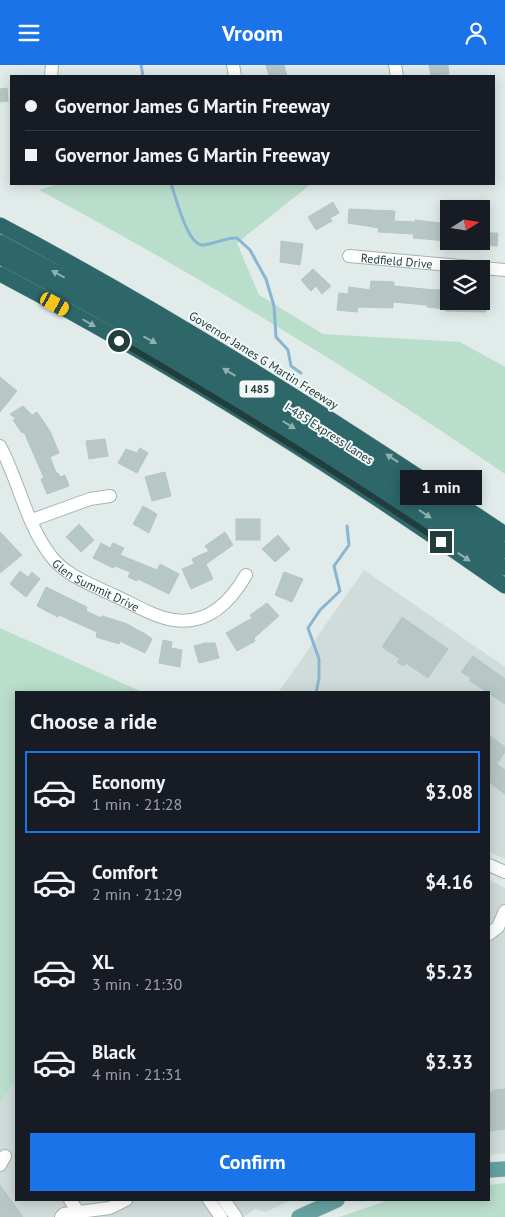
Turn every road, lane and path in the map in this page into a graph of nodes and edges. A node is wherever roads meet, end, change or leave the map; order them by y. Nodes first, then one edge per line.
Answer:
1 (0, 225) edge
2 (0, 242) edge
3 (348, 256) dead end
4 (0, 257) edge
5 (505, 270) edge
6 (0, 274) edge
7 (0, 446) edge
8 (110, 496) dead end
9 (32, 520) junction
10 (505, 534) edge
11 (505, 551) edge
12 (505, 568) edge
13 (246, 575) dead end
14 (505, 586) edge
15 (490, 865) edge
16 (505, 872) edge
17 (505, 911) edge
18 (490, 933) edge
19 (505, 1169) edge
20 (490, 1170) edge
21 (71, 1201) edge
22 (124, 1201) edge
23 (210, 1201) edge
24 (225, 1201) edge
25 (336, 1201) edge
26 (79, 1213) junction
27 (60, 1217) edge
28 (221, 1217) edge
29 (236, 1217) edge
30 (299, 1217) edge

10 -> 1 highway, Governor James G Martin Freeway / I 485
11 -> 2 highway, I-485 Express Lanes / I 485
3 - 5 street, Redfield Drive
4 -> 12 highway, I-485 Express Lanes / I 485
6 -> 14 highway, I 485
7 - 9 street, Glen Summit Drive
8 - 9 street
9 - 13 street, Glen Summit Drive
15 - 16 street
17 - 18 street
19 - 20 main road
21 - 26 street
22 - 26 street
23 - 28 street
24 - 29 street
25 - 30 main road
26 - 27 street

